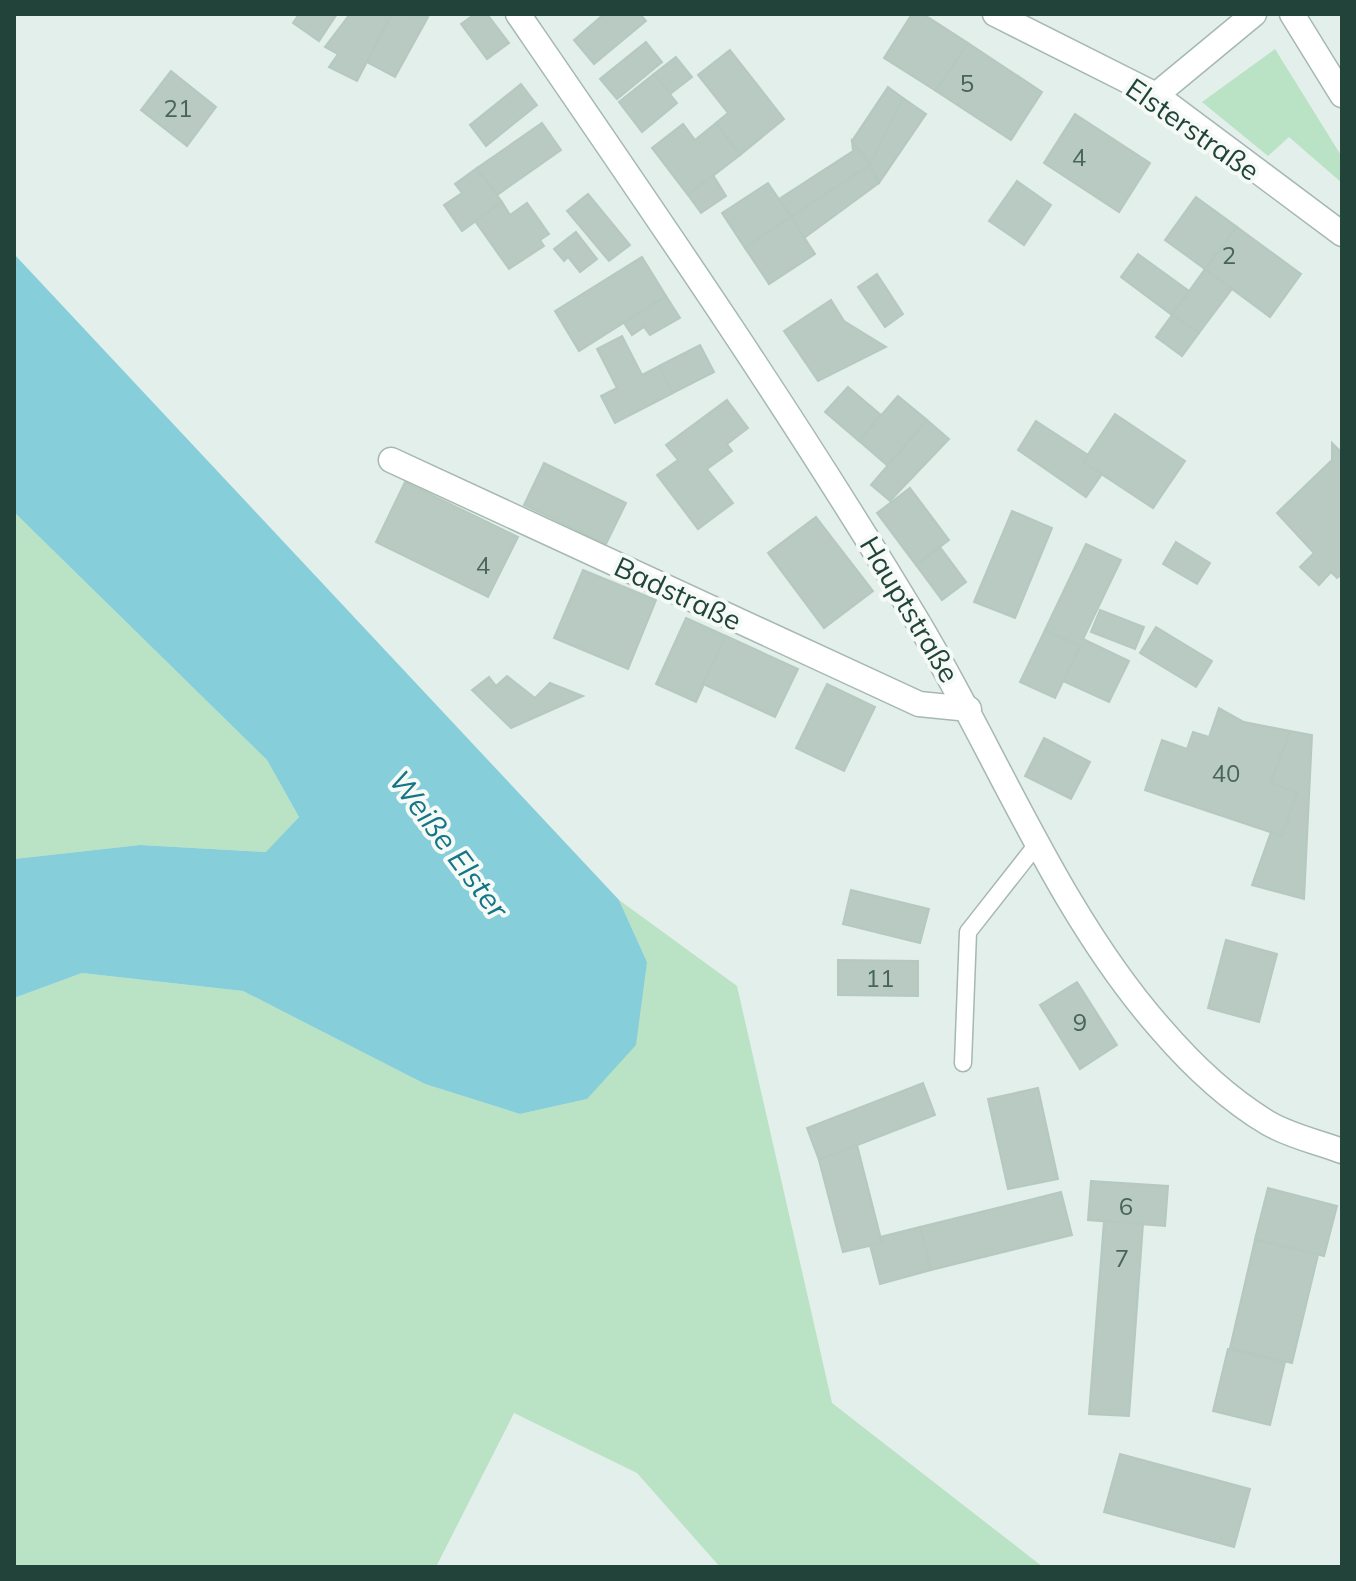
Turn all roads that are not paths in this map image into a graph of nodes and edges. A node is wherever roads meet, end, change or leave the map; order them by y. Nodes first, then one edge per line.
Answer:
1 (518, 14) edge
2 (995, 14) edge
3 (1254, 14) edge
4 (1292, 14) edge
5 (1156, 95) junction
6 (1342, 95) edge
7 (1342, 234) edge
8 (391, 460) dead end
9 (969, 709) junction
10 (1038, 843) junction
11 (963, 1063) dead end
12 (1342, 1151) edge

1 - 9 street, Hauptstraße
2 - 5 street, Elsterstraße
3 - 5 street
4 - 6 street
5 - 7 street, Elsterstraße
8 - 9 street, Badstraße
9 - 10 street, Hauptstraße
10 - 11 lane
10 - 12 street, Hauptstraße

